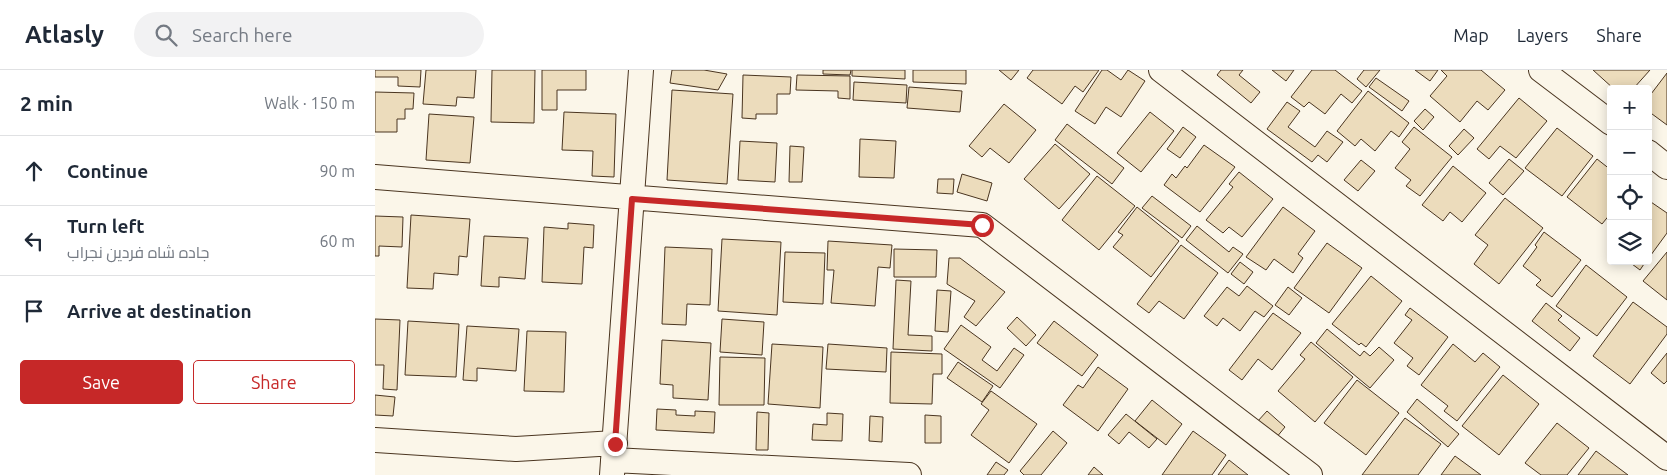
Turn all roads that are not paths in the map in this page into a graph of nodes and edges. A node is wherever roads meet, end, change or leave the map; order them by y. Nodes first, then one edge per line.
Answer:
1 (641, 70) edge
2 (1161, 70) edge
3 (1541, 70) edge
4 (1607, 121) edge
5 (1652, 155) edge
6 (1667, 167) edge
7 (375, 177) edge
8 (632, 199) junction
9 (375, 440) edge
10 (1667, 458) edge
11 (613, 459) edge
12 (909, 475) edge
13 (1310, 475) edge

1 - 8 street
2 - 10 street
3 - 4 street
5 - 6 street
7 - 8 street
8 - 11 street
8 - 13 street
9 - 11 street
11 - 12 street

